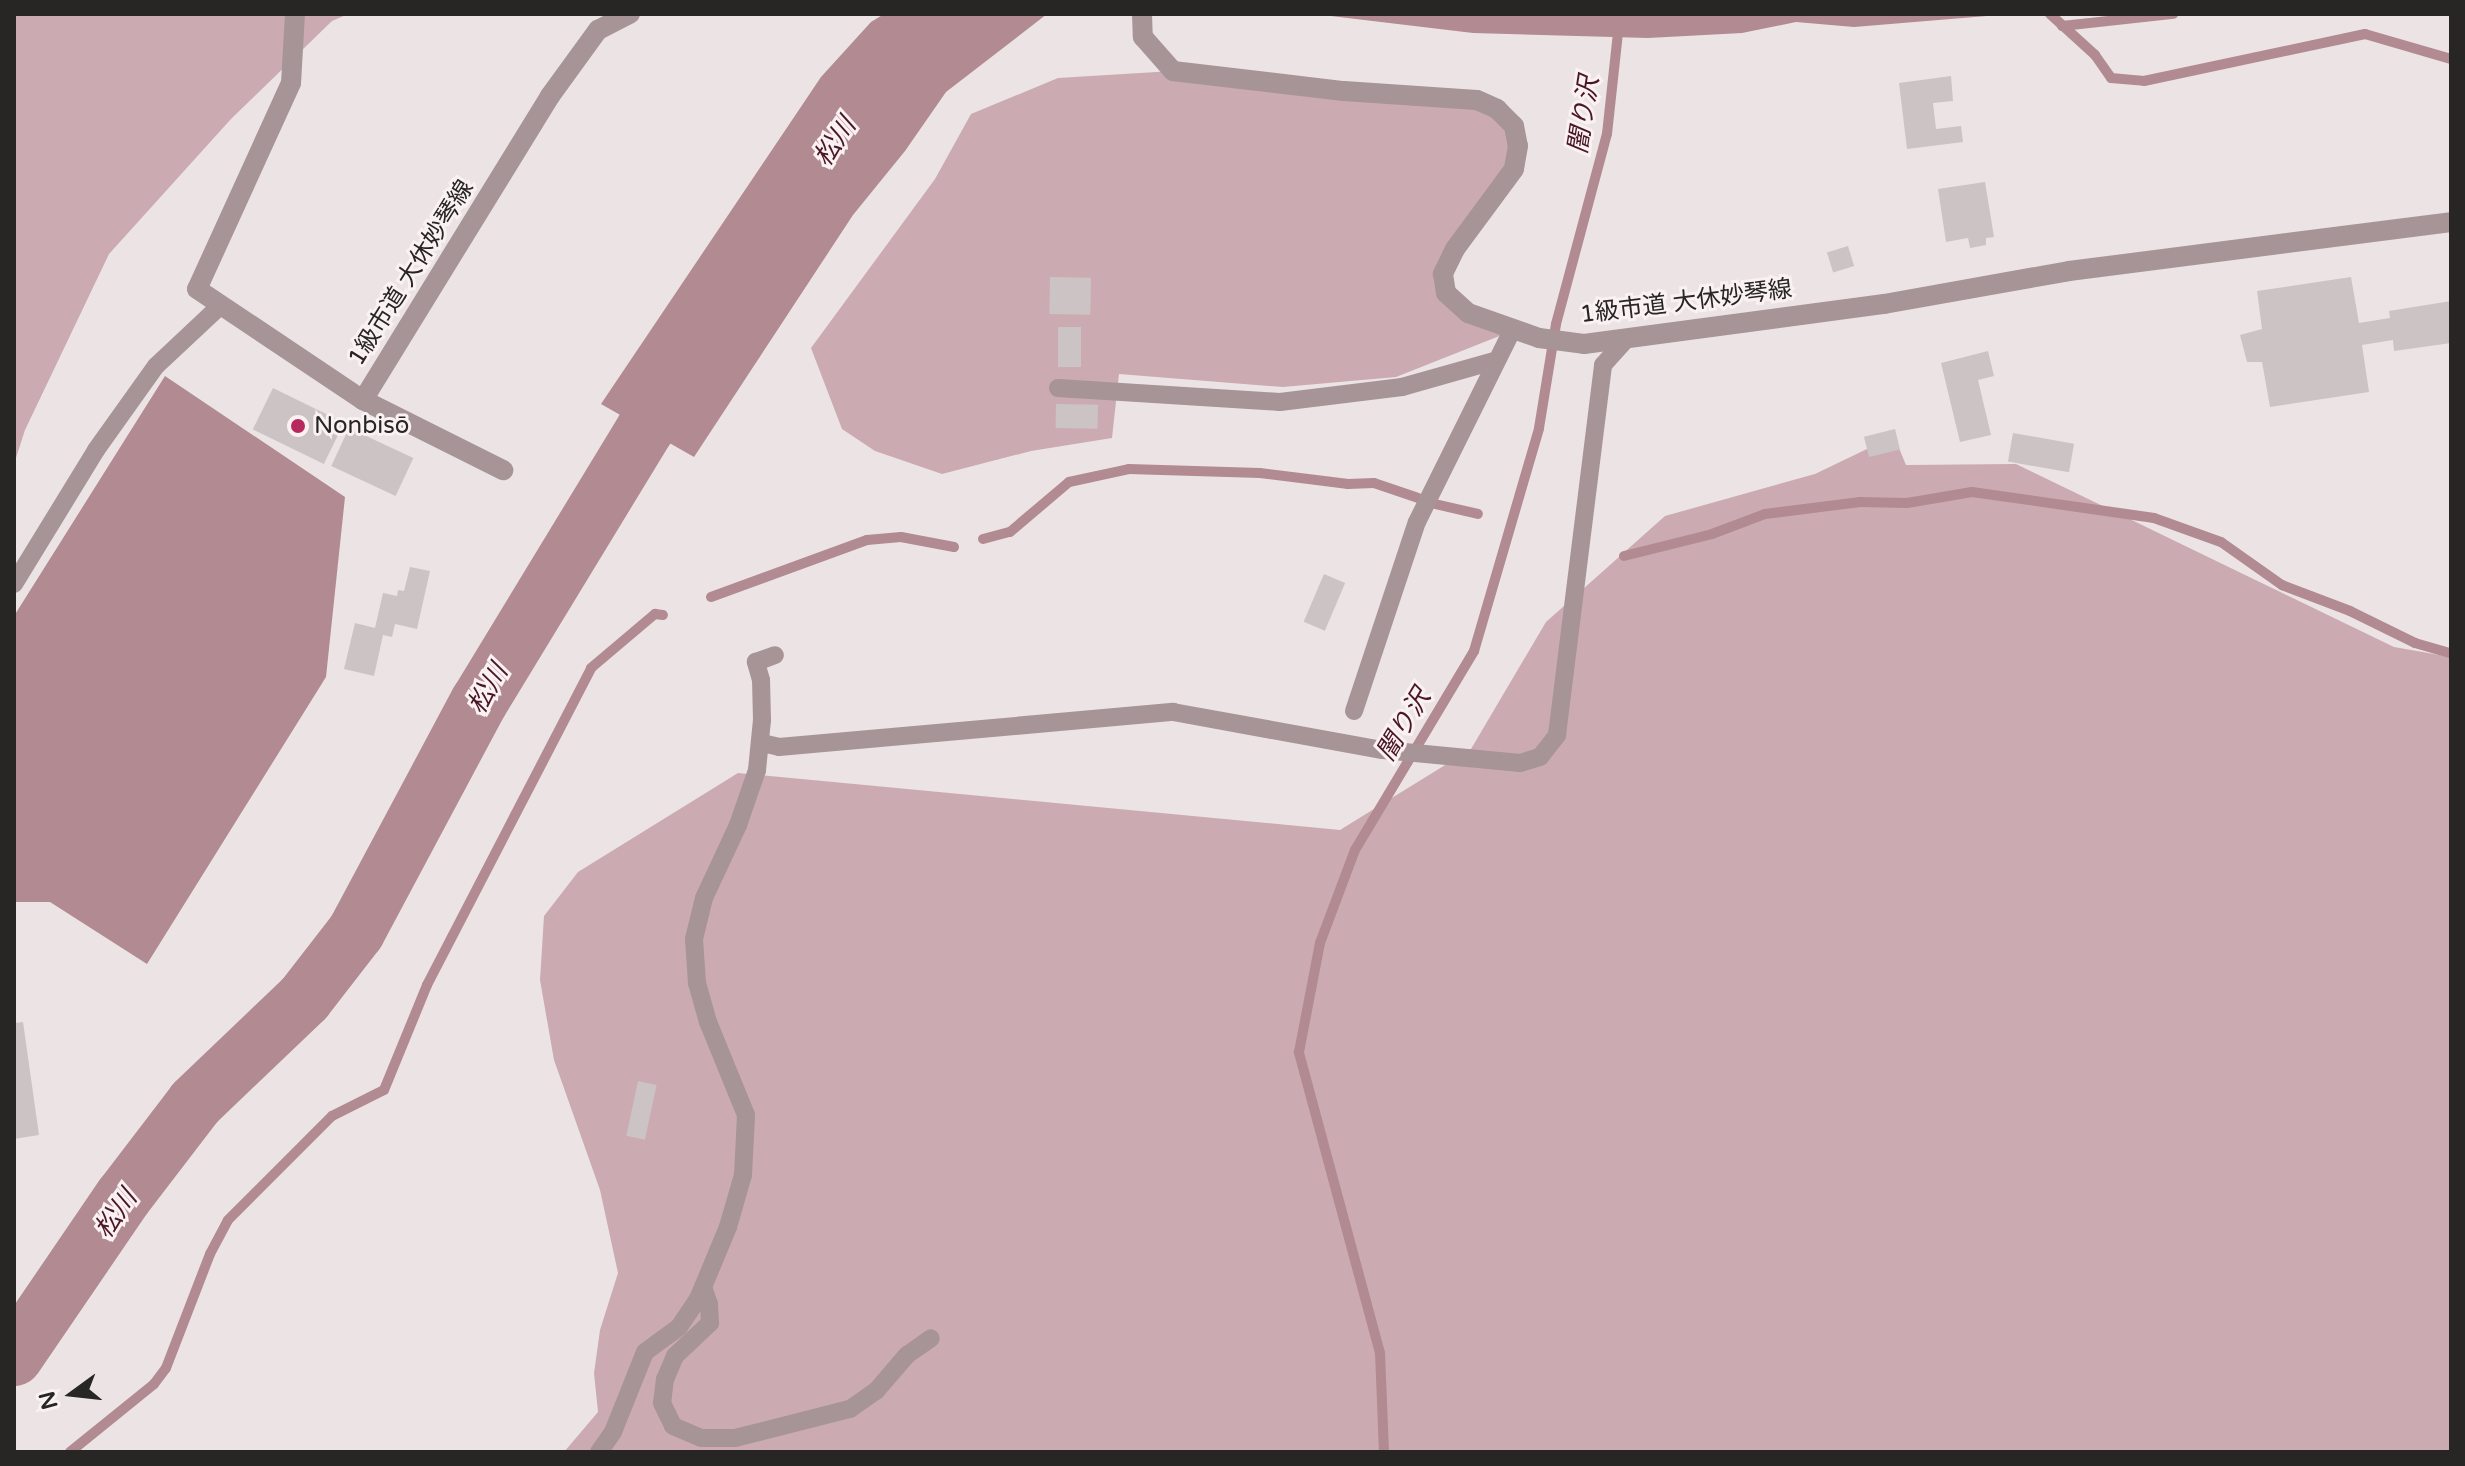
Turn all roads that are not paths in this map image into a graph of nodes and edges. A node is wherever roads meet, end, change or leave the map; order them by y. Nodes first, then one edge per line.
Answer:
1 (295, 14) edge
2 (630, 14) edge
3 (1142, 14) edge
4 (2451, 222) edge
5 (221, 305) junction
6 (1512, 331) junction
7 (1627, 338) junction
8 (1494, 361) junction
9 (1058, 388) dead end
10 (363, 400) junction
11 (503, 470) dead end
12 (14, 584) edge
13 (775, 655) dead end
14 (1354, 711) dead end
15 (762, 743) junction
16 (703, 1287) junction
17 (931, 1338) dead end
18 (599, 1452) edge

1 - 5 street, 1級市道 大休妙琴線
2 - 10 street, 1級市道 大休妙琴線
3 - 6 street, 1級市道 大休妙琴線
4 - 7 street, 1級市道 大休妙琴線
5 - 10 street, 1級市道 大休妙琴線
5 - 12 lane
6 - 7 street, 1級市道 大休妙琴線
6 - 8 lane
7 - 15 lane
8 - 9 lane
8 - 14 lane
10 - 11 street
13 - 15 lane
15 - 16 lane
16 - 17 lane
16 - 18 lane

